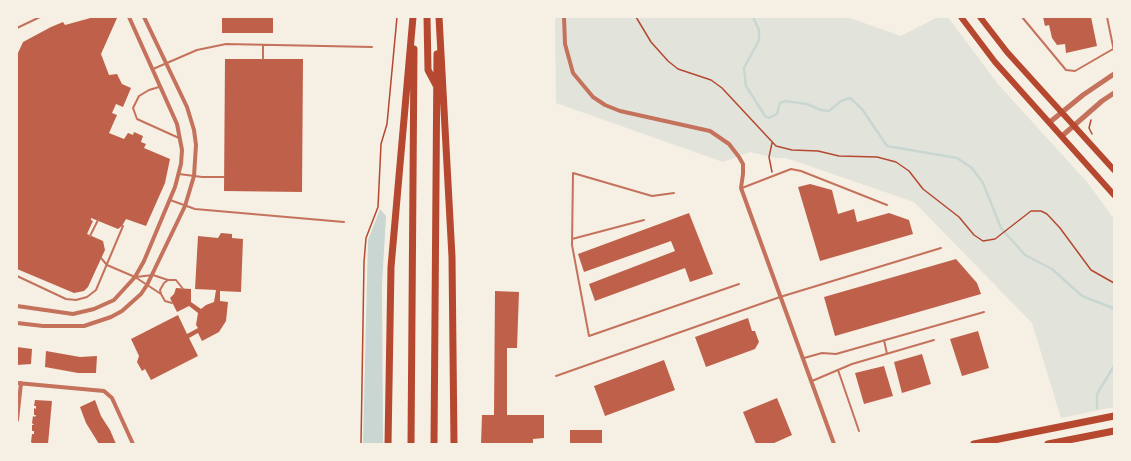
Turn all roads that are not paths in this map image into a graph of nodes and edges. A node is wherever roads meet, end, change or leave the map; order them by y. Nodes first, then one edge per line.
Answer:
1 (40, 17) edge
2 (129, 17) edge
3 (144, 17) edge
4 (413, 17) edge
5 (427, 17) edge
6 (439, 17) edge
7 (564, 17) edge
8 (961, 17) edge
9 (980, 17) edge
10 (1022, 17) edge
11 (1107, 17) edge
12 (17, 28) edge
13 (263, 45) junction
14 (372, 47) dead end
15 (1113, 50) edge
16 (263, 59) dead end
17 (166, 64) junction
18 (153, 69) junction
19 (1114, 74) edge
20 (436, 85) junction
21 (160, 87) junction
22 (1114, 93) edge
23 (1062, 112) junction
24 (1050, 122) junction
25 (1074, 125) junction
26 (1062, 136) junction
27 (180, 139) junction
28 (1114, 170) edge
29 (178, 174) junction
30 (194, 176) junction
31 (224, 177) dead end
32 (740, 188) junction
33 (674, 193) dead end
34 (1114, 195) edge
35 (170, 200) junction
36 (887, 205) dead end
37 (185, 206) junction
38 (98, 220) dead end
39 (644, 220) dead end
40 (344, 222) dead end
41 (122, 226) dead end
42 (90, 236) dead end
43 (572, 238) junction
44 (941, 248) dead end
45 (101, 258) dead end
46 (107, 264) junction
47 (153, 274) junction
48 (17, 276) edge
49 (135, 278) junction
50 (168, 280) junction
51 (739, 284) dead end
52 (147, 286) junction
53 (183, 289) dead end
54 (161, 294) junction
55 (780, 297) junction
56 (172, 303) dead end
57 (17, 306) edge
58 (984, 312) dead end
59 (17, 323) edge
60 (884, 340) junction
61 (934, 340) dead end
62 (887, 354) junction
63 (802, 358) junction
64 (838, 370) junction
65 (556, 376) dead end
66 (811, 381) junction
67 (19, 383) edge
68 (1114, 416) edge
69 (17, 420) edge
70 (859, 431) dead end
71 (1114, 432) edge
72 (133, 444) edge
73 (388, 444) edge
74 (411, 444) edge
75 (434, 444) edge
76 (454, 444) edge
77 (834, 444) edge
78 (974, 444) edge
79 (1048, 444) edge

1 - 12 lane
2 - 18 street
3 - 17 street
4 - 73 main road
4 - 74 main road
5 - 20 main road
6 - 20 main road
6 - 76 main road
7 - 32 street
8 - 24 main road
9 - 23 main road
10 - 15 lane
11 - 15 lane
13 - 14 lane
13 - 16 lane
13 - 17 lane
17 - 18 lane
17 - 30 street
18 - 21 street
19 - 23 street
20 - 75 main road
21 - 27 street
21 - 27 lane
22 - 25 street
23 - 24 street
23 - 25 main road
24 - 26 main road
25 - 26 street
25 - 28 main road
26 - 34 main road
27 - 29 street
29 - 30 lane
29 - 35 street
30 - 31 lane
30 - 37 street
32 - 36 lane
32 - 55 street
33 - 43 lane
35 - 37 lane
35 - 49 street
37 - 40 lane
37 - 47 street
38 - 42 lane
39 - 43 lane
41 - 46 lane
43 - 51 lane
44 - 55 lane
45 - 46 lane
46 - 48 lane
46 - 49 lane
47 - 49 lane
47 - 50 lane
47 - 52 street
49 - 52 lane
49 - 57 street
50 - 53 lane
50 - 54 lane
52 - 54 lane
52 - 59 street
54 - 56 lane
55 - 63 street
55 - 65 lane
58 - 60 lane
60 - 62 lane
60 - 63 lane
61 - 62 lane
62 - 64 lane
63 - 66 street
64 - 66 lane
64 - 70 lane
66 - 77 street
67 - 69 street
67 - 72 street
68 - 78 main road
71 - 79 main road

